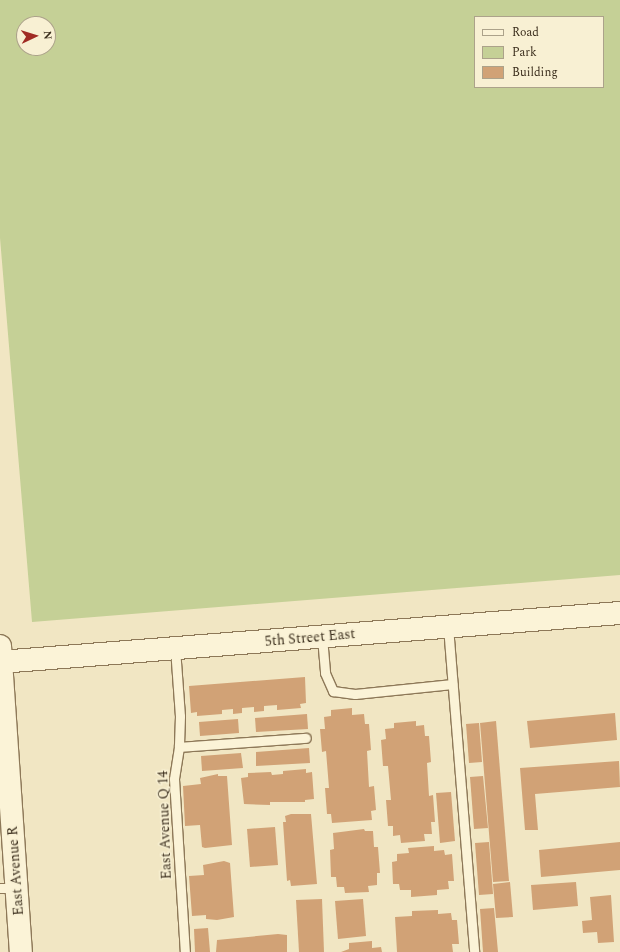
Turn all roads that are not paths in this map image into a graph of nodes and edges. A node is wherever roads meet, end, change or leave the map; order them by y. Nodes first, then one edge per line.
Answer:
1 (620, 613) edge
2 (448, 626) junction
3 (322, 638) junction
4 (175, 648) junction
5 (0, 656) edge
6 (452, 684) junction
7 (306, 738) dead end
8 (179, 747) junction
9 (7, 837) edge
10 (9, 888) edge
11 (22, 952) edge
12 (185, 952) edge
13 (474, 952) edge

1 - 2 street, 5th Street East
2 - 3 street, 5th Street East
2 - 6 lane
3 - 4 street, 5th Street East
3 - 6 lane
4 - 5 street, 5th Street East
4 - 8 lane, East Avenue Q 14
5 - 9 street, East Avenue R
6 - 13 lane
7 - 8 lane
8 - 12 lane, East Avenue Q 14
9 - 10 street, East Avenue R
10 - 11 street, East Avenue R

